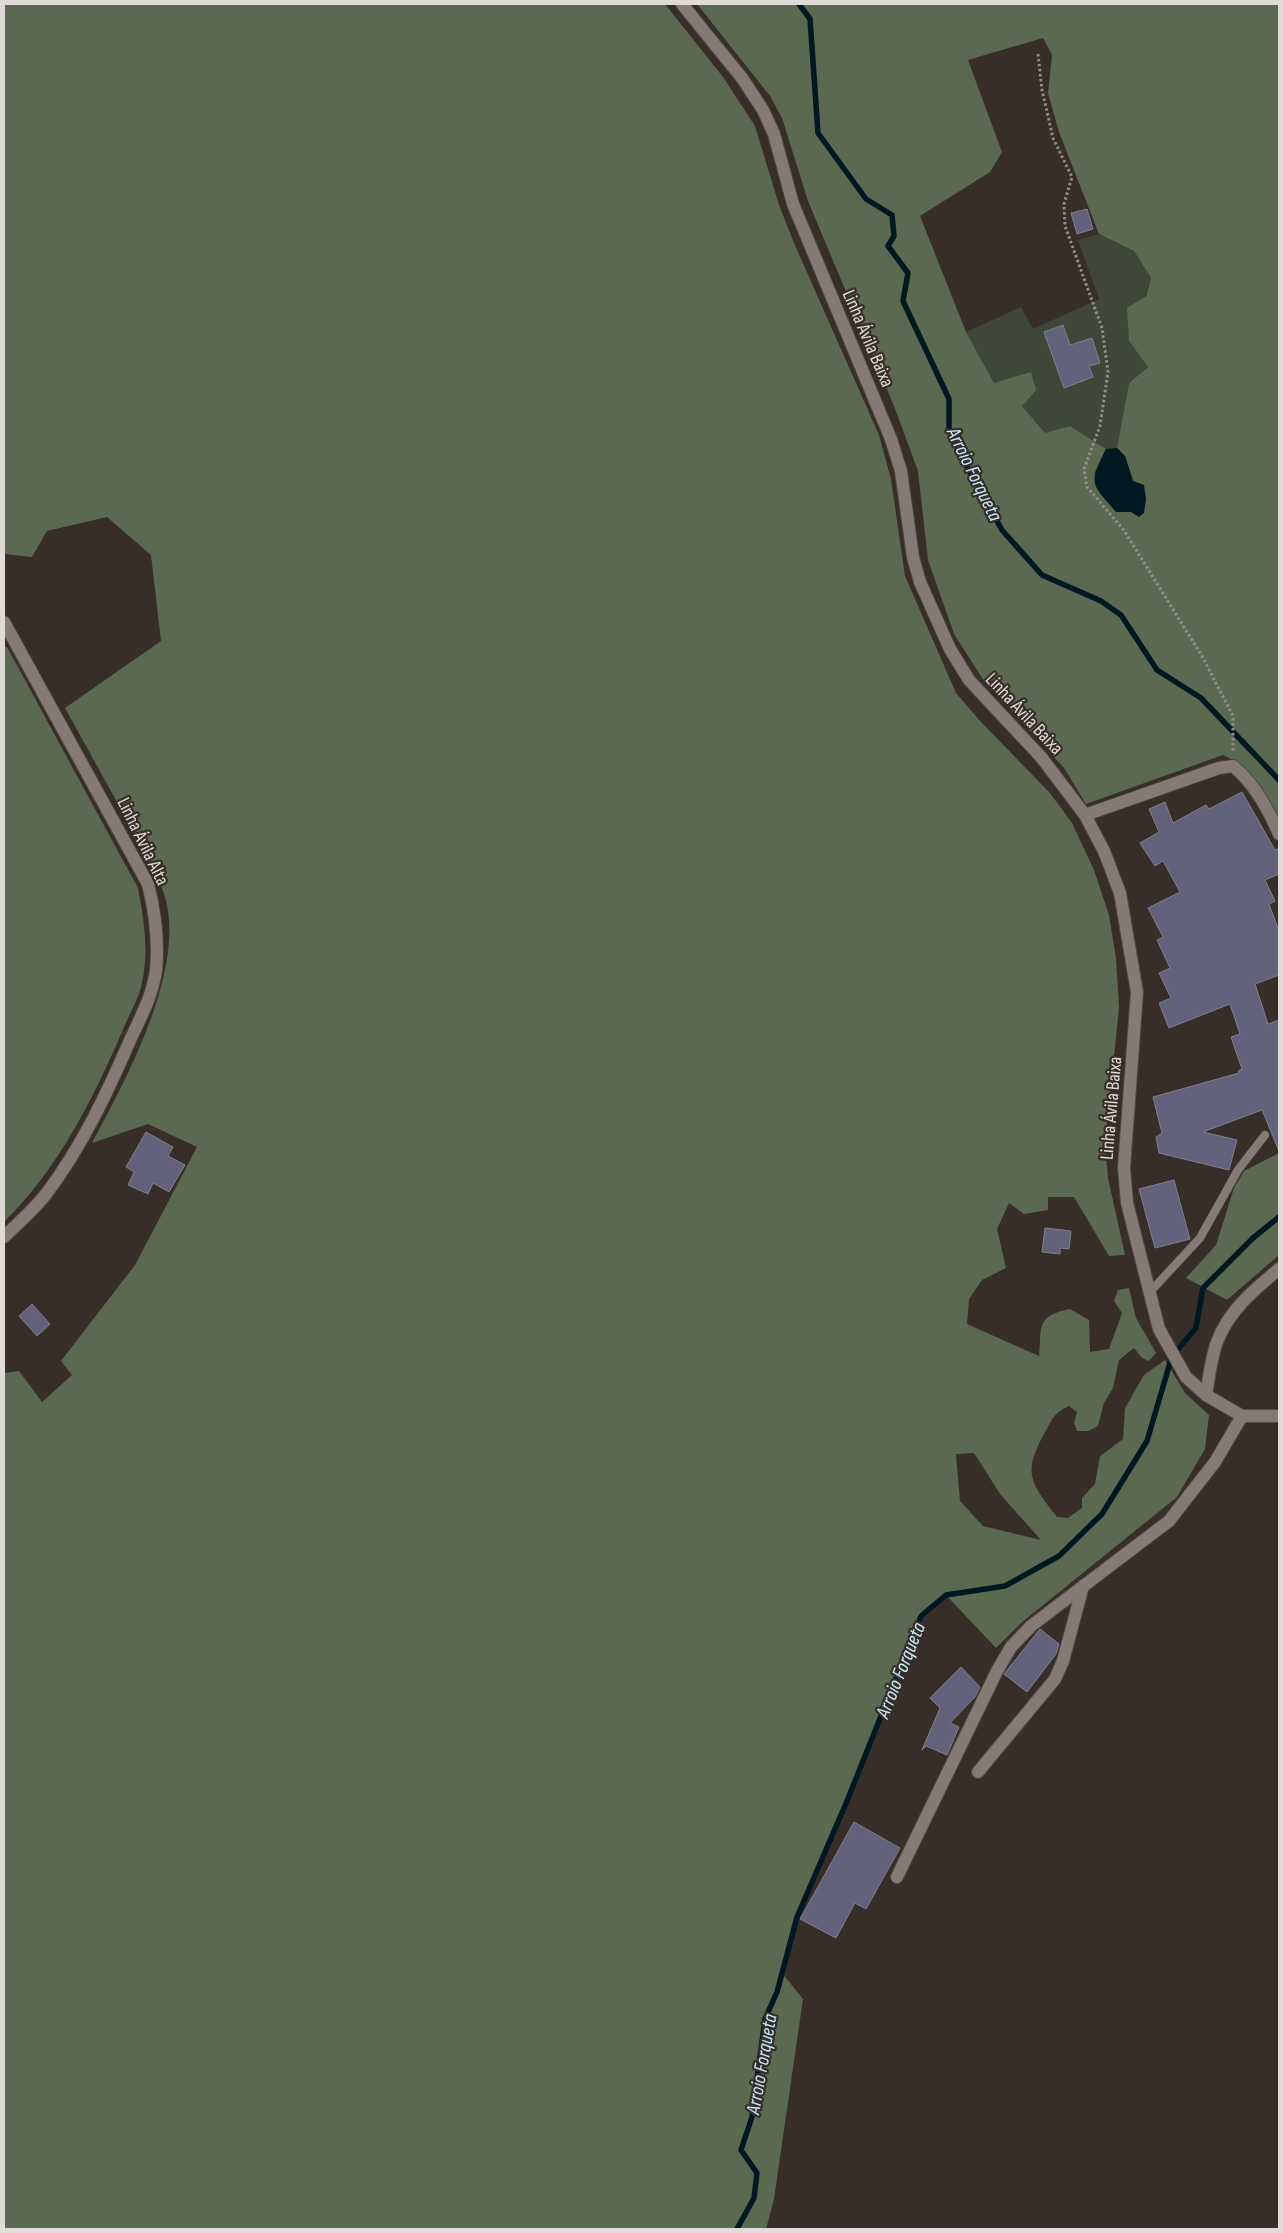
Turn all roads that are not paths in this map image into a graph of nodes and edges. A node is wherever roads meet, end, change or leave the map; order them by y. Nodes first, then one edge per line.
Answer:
1 (682, 4) edge
2 (4, 622) edge
3 (1085, 814) junction
4 (1279, 834) edge
5 (1265, 1135) dead end
6 (4, 1237) edge
7 (1279, 1269) edge
8 (1149, 1293) junction
9 (1206, 1395) junction
10 (1242, 1416) junction
11 (1279, 1416) edge
12 (1083, 1586) junction
13 (978, 1772) dead end
14 (897, 1877) dead end

1 - 3 street, Linha Ávila Baixa
2 - 6 street, Linha Ávila Alta
3 - 4 street
3 - 8 street, Linha Ávila Baixa
5 - 8 lane
7 - 9 street
8 - 9 street, Linha Ávila Baixa
9 - 10 street, Linha Ávila Baixa
10 - 11 street
10 - 12 street
12 - 13 street
12 - 14 street

